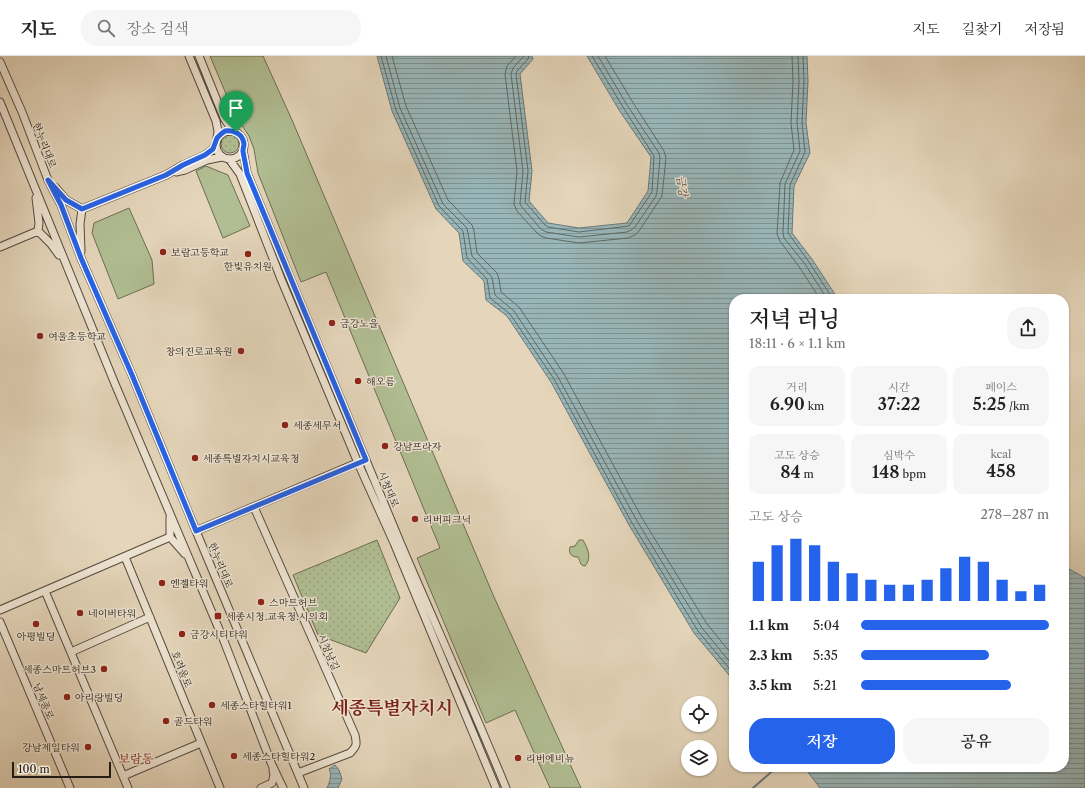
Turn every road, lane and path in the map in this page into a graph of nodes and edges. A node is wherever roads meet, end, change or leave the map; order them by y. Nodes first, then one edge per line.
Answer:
1 (189, 56) edge
2 (199, 56) edge
3 (0, 62) edge
4 (0, 102) edge
5 (236, 132) junction
6 (216, 140) junction
7 (243, 150) junction
8 (225, 158) junction
9 (166, 175) junction
10 (48, 180) junction
11 (34, 185) junction
12 (82, 209) junction
13 (38, 231) junction
14 (0, 247) edge
15 (81, 258) junction
16 (66, 263) junction
17 (366, 460) junction
18 (358, 463) junction
19 (254, 506) junction
20 (169, 511) junction
21 (196, 531) junction
22 (170, 537) junction
23 (125, 557) junction
24 (189, 559) junction
25 (44, 591) junction
26 (0, 610) edge
27 (150, 617) junction
28 (0, 622) edge
29 (71, 652) junction
30 (201, 742) junction
31 (272, 765) junction
32 (298, 773) junction
33 (123, 776) junction
34 (272, 784) junction
35 (70, 788) edge
36 (128, 788) edge
37 (220, 788) edge
38 (261, 788) edge
39 (278, 788) edge
40 (283, 788) edge
41 (304, 788) edge
42 (496, 788) edge
43 (506, 788) edge

1 - 6 street
2 - 5 street
3 - 10 street, 한누리대로
4 - 11 street
5 - 6 street
5 - 7 street
6 - 8 street
6 - 9 street
7 - 8 street
7 - 17 street, 시청대로
8 - 9 street
8 - 18 street, 시청대로
9 - 12 street
10 - 12 street
10 - 15 street, 한누리대로
11 - 13 street
11 - 16 street
12 - 15 street
13 - 14 street
13 - 16 street
15 - 21 street, 한누리대로
16 - 20 street
17 - 18 street
17 - 43 street, 시청대로
18 - 19 street
18 - 42 street, 시청대로
19 - 21 street
19 - 32 street, 시청남길
20 - 22 street
20 - 24 street
21 - 32 street, 한누리대로
22 - 23 street
22 - 24 street
23 - 25 street
23 - 27 street, 호려울로
24 - 31 street
25 - 26 street
25 - 29 street
27 - 29 street
27 - 30 street, 호려울로
28 - 35 street, 남세종로
29 - 33 street
30 - 33 street
30 - 37 street, 호려울로
31 - 34 street
31 - 40 street
32 - 41 street, 한누리대로
33 - 36 street
34 - 38 street
34 - 39 street

